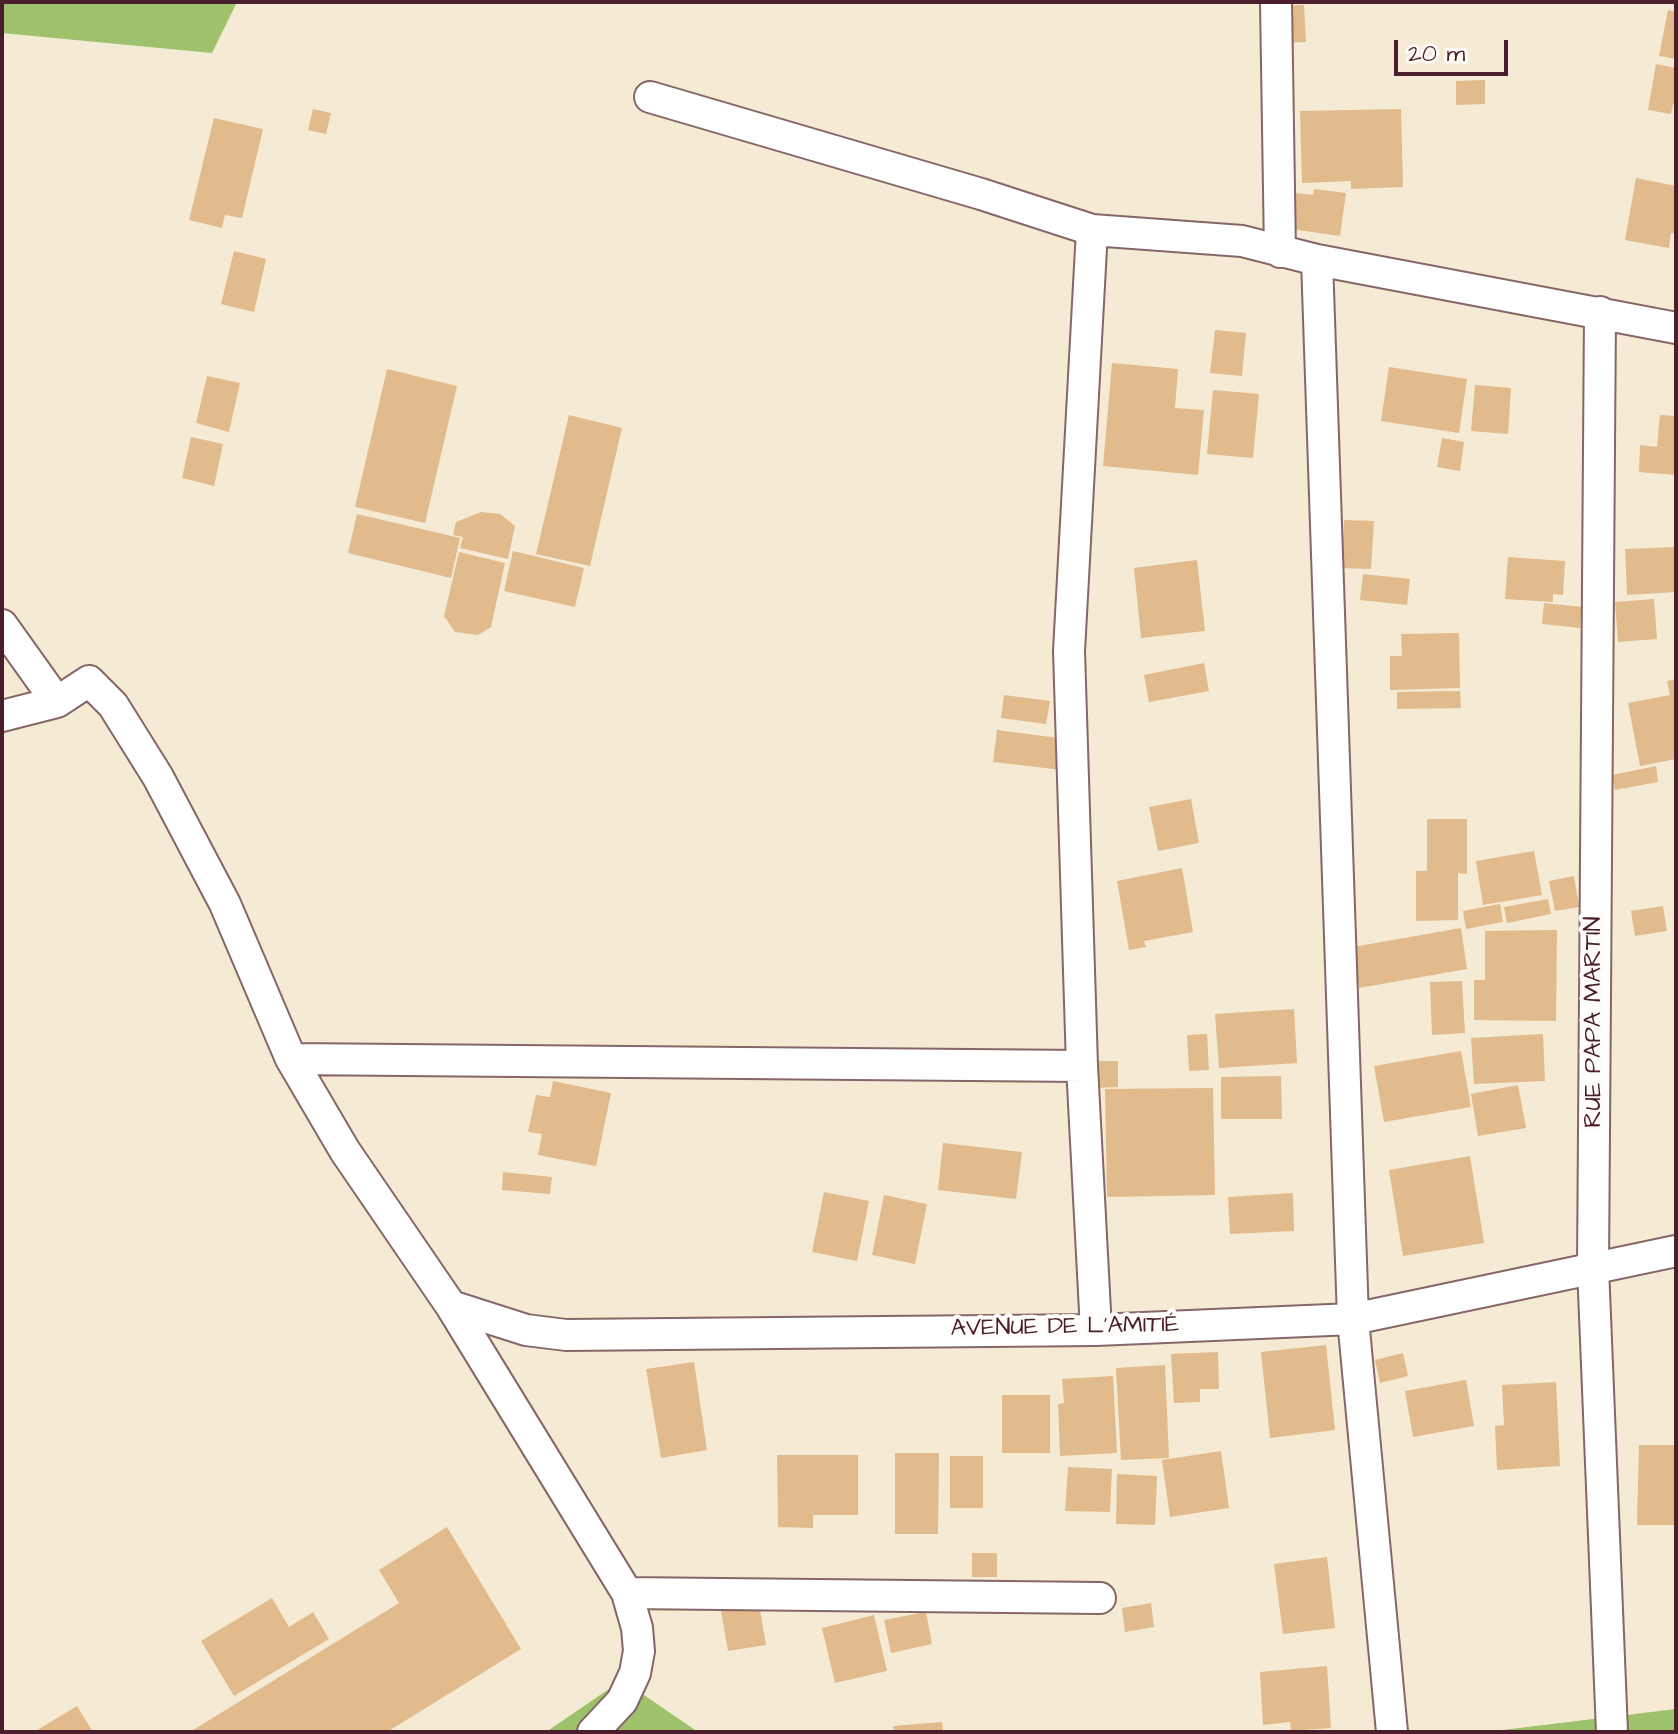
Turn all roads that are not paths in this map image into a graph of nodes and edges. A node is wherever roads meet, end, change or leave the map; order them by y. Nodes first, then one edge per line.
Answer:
1 (1276, 2) edge
2 (650, 97) dead end
3 (1092, 230) junction
4 (1280, 252) junction
5 (1317, 260) junction
6 (1600, 312) junction
7 (1676, 328) edge
8 (2, 625) edge
9 (57, 702) junction
10 (2, 716) edge
11 (291, 1059) junction
12 (1082, 1066) junction
13 (1676, 1251) edge
14 (1593, 1267) junction
15 (451, 1306) junction
16 (1353, 1319) junction
17 (1096, 1330) junction
18 (627, 1593) junction
19 (1100, 1598) dead end
20 (593, 1732) edge
21 (1392, 1732) edge
22 (1612, 1732) edge

1 - 4 street
2 - 3 street
3 - 4 street
3 - 12 street
4 - 5 street
5 - 6 street
5 - 16 street
6 - 7 street
6 - 14 street, RUE PAPA MARTIN
8 - 9 street
9 - 10 street
9 - 11 street
11 - 12 street
11 - 15 street
12 - 17 street
13 - 14 street, AVENUE DE L'AMITIÉ
14 - 16 street, AVENUE DE L'AMITIÉ
14 - 22 street, RUE PAPA MARTIN
15 - 17 street, AVENUE DE L'AMITIÉ
15 - 18 street
16 - 17 street, AVENUE DE L'AMITIÉ
16 - 21 street
18 - 19 street
18 - 20 street

